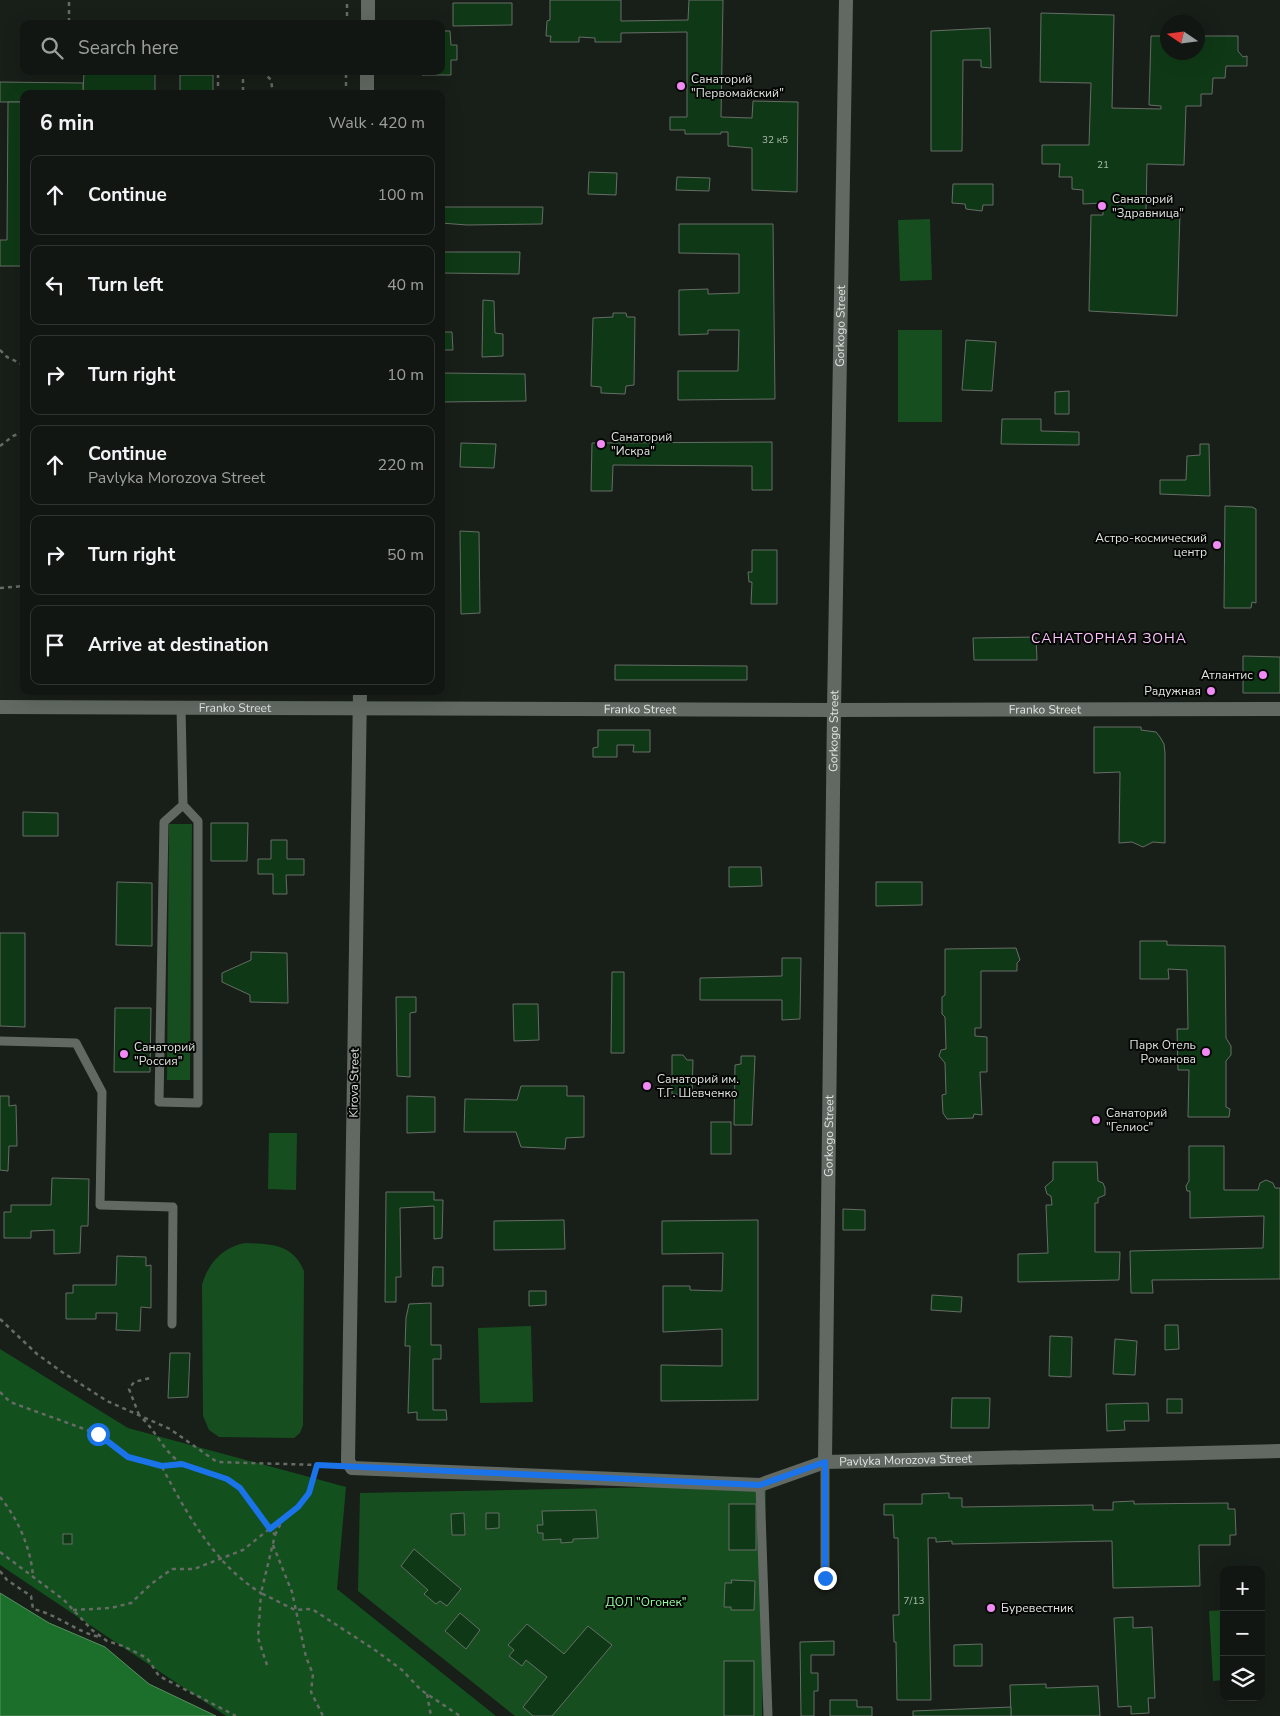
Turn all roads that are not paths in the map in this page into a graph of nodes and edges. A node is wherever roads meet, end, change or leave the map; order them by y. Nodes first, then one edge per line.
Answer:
1 (368, 0) edge
2 (846, 0) edge
3 (368, 20) edge
4 (367, 75) edge
5 (367, 90) edge
6 (360, 695) edge
7 (181, 706) junction
8 (360, 706) junction
9 (0, 707) edge
10 (1280, 709) edge
11 (834, 710) junction
12 (183, 805) junction
13 (0, 1041) edge
14 (172, 1324) dead end
15 (1280, 1451) edge
16 (825, 1462) junction
17 (353, 1467) joint
18 (760, 1485) junction
19 (825, 1578) dead end
20 (768, 1716) edge

1 - 3 street
2 - 11 street, Gorkogo Street
4 - 5 street
6 - 8 street, Kirova Street
7 - 8 street, Franko Street
7 - 9 street, Franko Street
7 - 12 lane
8 - 11 street, Franko Street
8 - 17 street, Kirova Street
10 - 11 street, Franko Street
11 - 16 street, Gorkogo Street
12 - 12 lane
13 - 14 lane
15 - 16 street, Pavlyka Morozova Street
16 - 18 street, Pavlyka Morozova Street
16 - 19 lane
17 - 18 street, Pavlyka Morozova Street
18 - 20 lane

